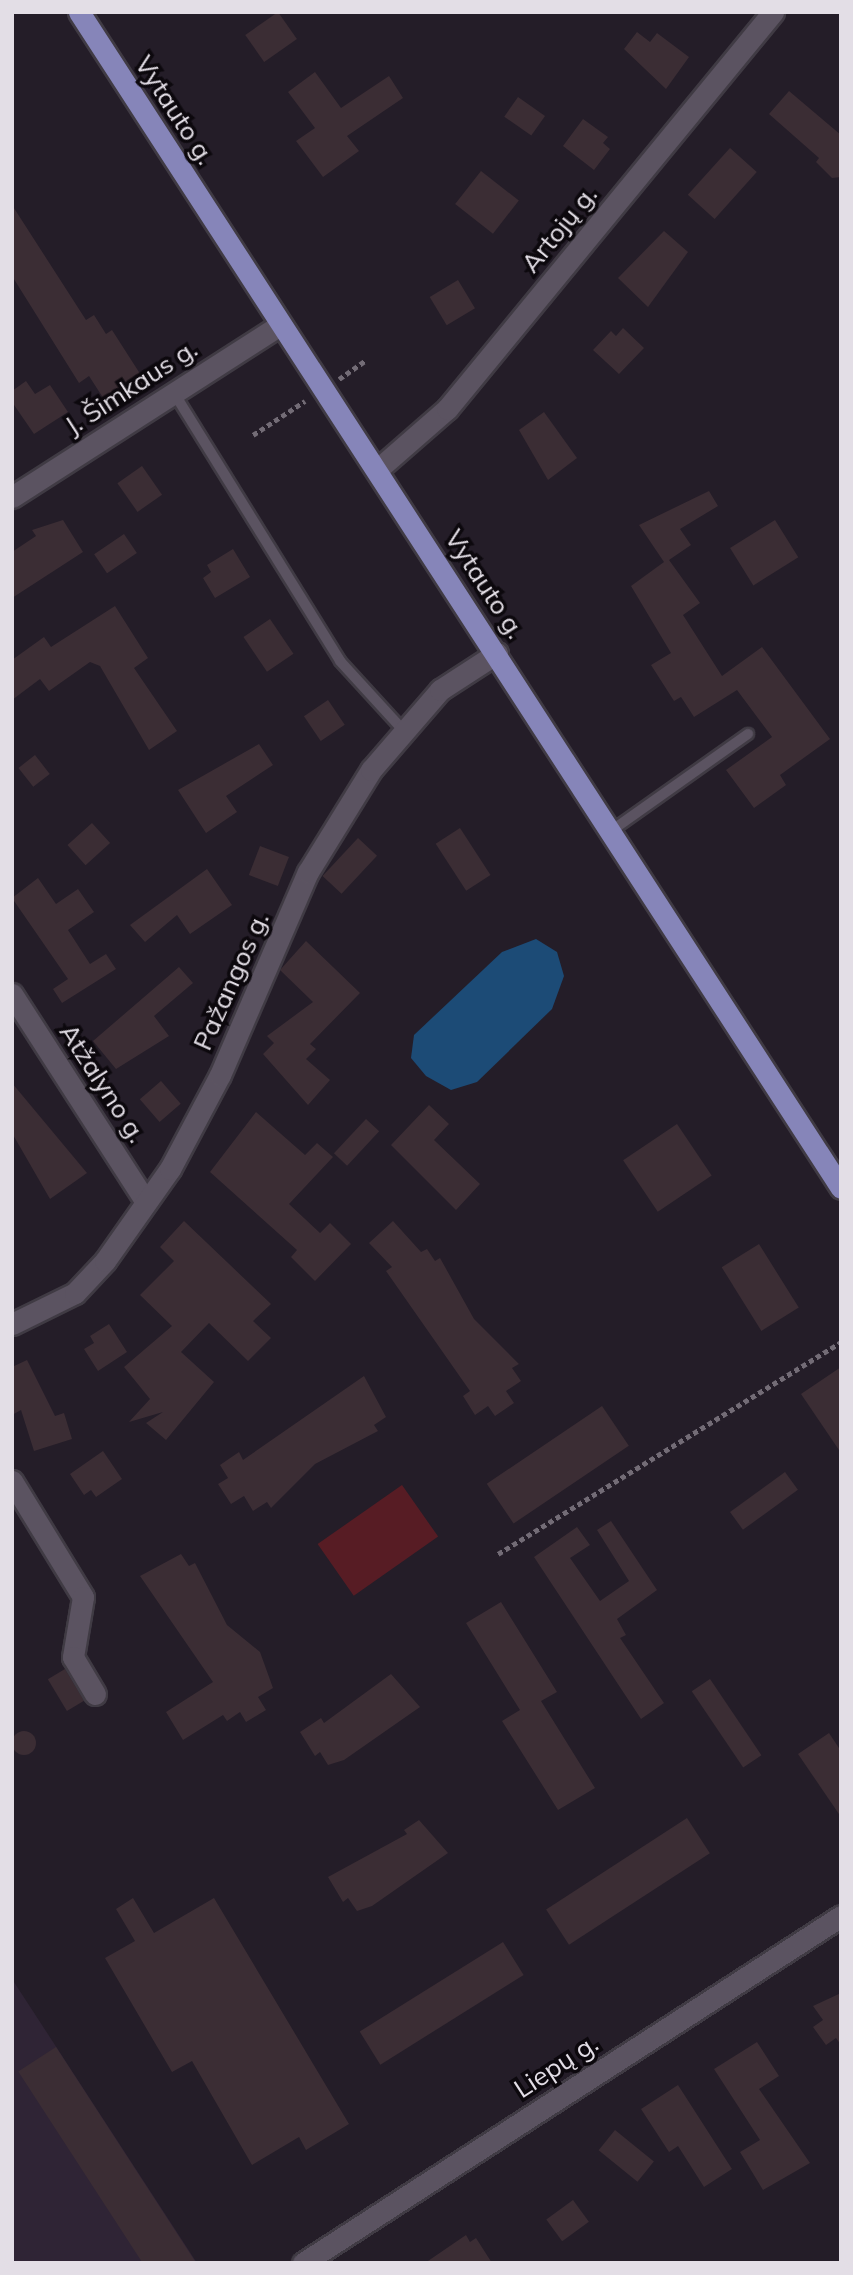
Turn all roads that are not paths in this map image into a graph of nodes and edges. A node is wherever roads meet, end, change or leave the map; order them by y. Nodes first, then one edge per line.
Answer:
1 (79, 12) edge
2 (773, 12) edge
3 (280, 325) junction
4 (174, 393) junction
5 (377, 470) junction
6 (12, 497) edge
7 (497, 653) junction
8 (403, 730) junction
9 (748, 734) dead end
10 (611, 831) junction
11 (12, 994) edge
12 (841, 1188) edge
13 (146, 1202) junction
14 (12, 1324) edge
15 (12, 1481) edge
16 (95, 1694) dead end
17 (841, 1916) edge
18 (303, 2263) edge

1 - 3 main road, Vytauto g.
2 - 5 street, Artojų g.
3 - 4 street, J. Šimkaus g.
3 - 5 main road, Vytauto g.
4 - 6 street, J. Šimkaus g.
4 - 8 lane
5 - 7 main road, Vytauto g.
7 - 8 street, Pažangos g.
7 - 10 main road, Vytauto g.
8 - 13 street, Pažangos g.
9 - 10 lane
10 - 12 main road, Vytauto g.
11 - 13 street, Atžalyno g.
13 - 14 street, Pažangos g.
15 - 16 street
17 - 18 street, Liepų g.

